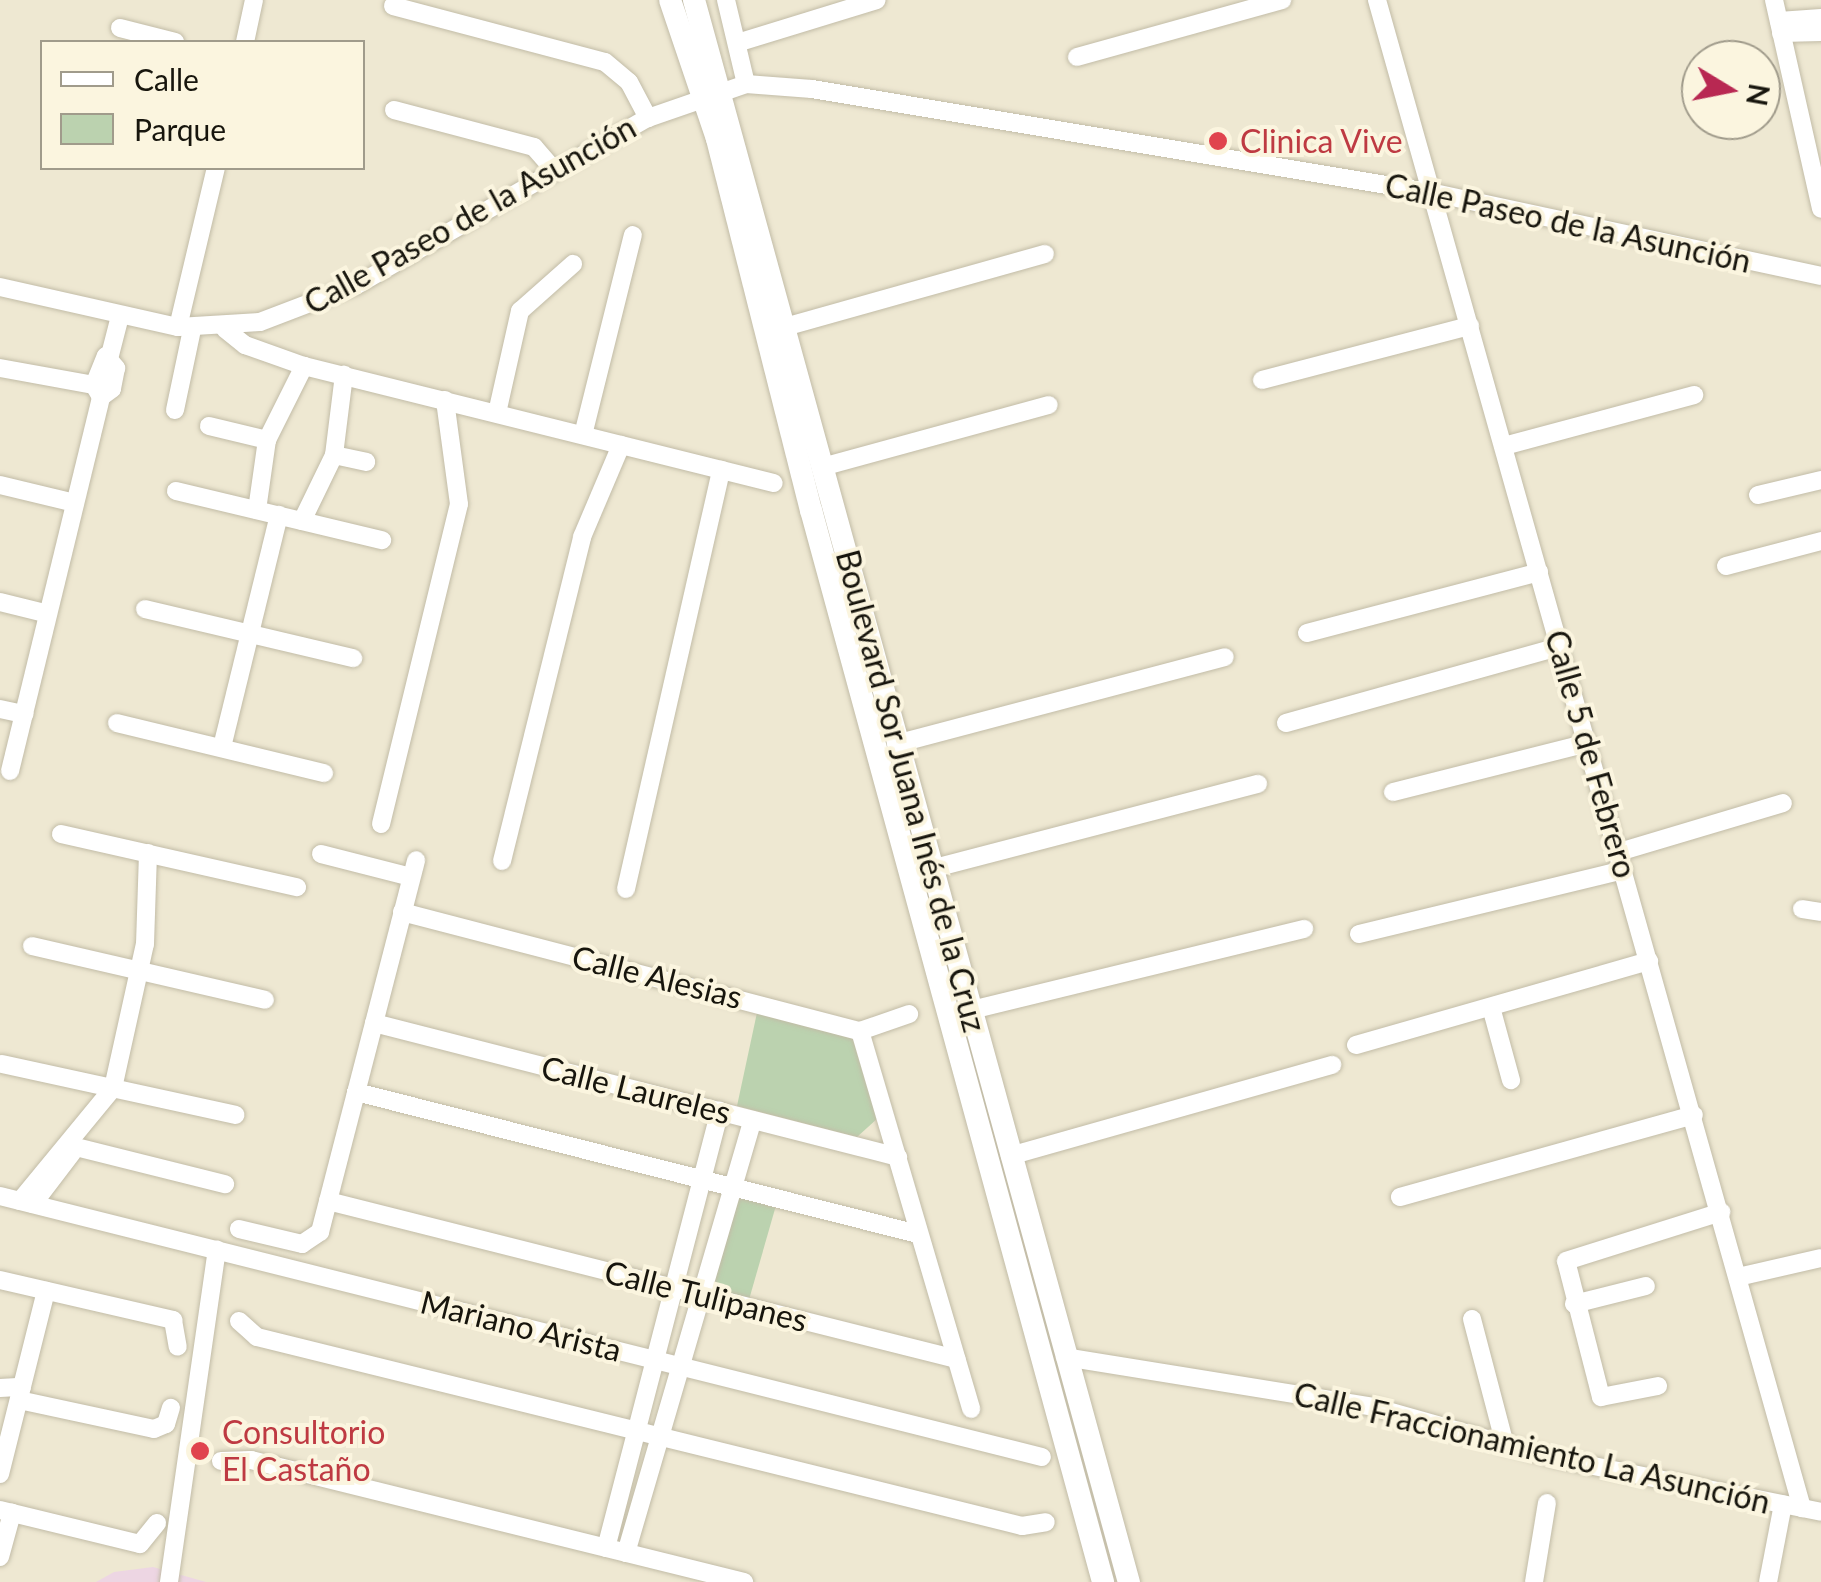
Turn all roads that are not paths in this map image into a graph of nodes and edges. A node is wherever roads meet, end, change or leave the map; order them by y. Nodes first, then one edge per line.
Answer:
1 (254, 0) edge
2 (670, 0) edge
3 (694, 0) edge
4 (726, 0) edge
5 (876, 0) edge
6 (1282, 0) edge
7 (1377, 0) edge
8 (1774, 0) edge
9 (392, 6) dead end
10 (1821, 18) edge
11 (1780, 27) junction
12 (120, 28) dead end
13 (1821, 32) edge
14 (166, 40) edge
15 (244, 40) edge
16 (737, 43) junction
17 (1077, 57) dead end
18 (746, 84) junction
19 (712, 92) junction
20 (394, 110) dead end
21 (648, 118) junction
22 (216, 170) edge
23 (554, 170) junction
24 (1434, 193) junction
25 (1821, 207) edge
26 (633, 235) dead end
27 (1045, 254) dead end
28 (573, 264) dead end
29 (1821, 276) edge
30 (0, 287) edge
31 (120, 316) junction
32 (1470, 326) junction
33 (185, 328) junction
34 (785, 328) junction
35 (226, 330) junction
36 (304, 366) junction
37 (0, 368) edge
38 (344, 375) junction
39 (1262, 380) dead end
40 (98, 391) junction
41 (1694, 395) dead end
42 (445, 400) junction
43 (1049, 405) dead end
44 (176, 410) dead end
45 (496, 413) junction
46 (209, 426) dead end
47 (582, 435) junction
48 (267, 440) junction
49 (621, 445) junction
50 (1504, 446) junction
51 (334, 455) junction
52 (366, 462) dead end
53 (822, 468) junction
54 (721, 470) junction
55 (1821, 480) edge
56 (774, 483) dead end
57 (0, 485) edge
58 (176, 491) dead end
59 (1758, 495) dead end
60 (75, 503) junction
61 (257, 510) junction
62 (279, 515) junction
63 (302, 521) junction
64 (382, 540) dead end
65 (1821, 540) edge
66 (1726, 566) dead end
67 (1539, 572) junction
68 (0, 602) edge
69 (145, 609) dead end
70 (48, 614) junction
71 (250, 634) junction
72 (1308, 634) dead end
73 (1561, 646) junction
74 (1225, 657) dead end
75 (353, 658) dead end
76 (0, 708) edge
77 (24, 714) junction
78 (117, 723) dead end
79 (1286, 723) dead end
80 (1588, 743) junction
81 (896, 744) junction
82 (222, 747) junction
83 (10, 772) dead end
84 (324, 773) dead end
85 (1258, 784) dead end
86 (1394, 792) dead end
87 (1783, 803) dead end
88 (382, 824) dead end
89 (61, 834) dead end
90 (148, 853) junction
91 (321, 854) dead end
92 (502, 861) dead end
93 (1621, 861) junction
94 (931, 869) junction
95 (297, 888) dead end
96 (626, 889) dead end
97 (402, 912) junction
98 (1304, 929) dead end
99 (1359, 934) dead end
100 (32, 946) dead end
101 (1649, 960) junction
102 (140, 971) junction
103 (265, 1000) dead end
104 (1491, 1007) junction
105 (971, 1010) junction
106 (909, 1014) dead end
107 (374, 1024) junction
108 (860, 1031) junction
109 (1356, 1045) dead end
110 (2, 1064) edge
111 (1332, 1065) dead end
112 (1511, 1080) dead end
113 (113, 1088) junction
114 (356, 1092) junction
115 (720, 1111) junction
116 (236, 1115) dead end
117 (1694, 1116) junction
118 (753, 1120) junction
119 (75, 1142) junction
120 (898, 1156) junction
121 (1010, 1156) junction
122 (225, 1184) dead end
123 (718, 1184) junction
124 (0, 1196) edge
125 (1400, 1197) dead end
126 (328, 1200) junction
127 (27, 1203) junction
128 (1721, 1212) junction
129 (239, 1229) dead end
130 (918, 1234) junction
131 (217, 1250) junction
132 (1821, 1258) edge
133 (1738, 1277) junction
134 (0, 1280) edge
135 (1646, 1286) dead end
136 (676, 1288) junction
137 (46, 1291) junction
138 (702, 1295) junction
139 (1574, 1304) junction
140 (1472, 1319) dead end
141 (242, 1325) dead end
142 (178, 1347) dead end
143 (1065, 1357) junction
144 (956, 1360) junction
145 (656, 1361) junction
146 (680, 1367) junction
147 (1658, 1386) dead end
148 (0, 1388) edge
149 (20, 1394) junction
150 (170, 1408) dead end
151 (971, 1409) dead end
152 (6, 1427) edge
153 (638, 1429) junction
154 (661, 1434) junction
155 (1505, 1445) junction
156 (1042, 1457) dead end
157 (231, 1460) dead end
158 (0, 1474) edge
159 (1547, 1503) dead end
160 (1792, 1506) junction
161 (6, 1511) edge
162 (1821, 1512) edge
163 (1046, 1522) dead end
164 (156, 1524) dead end
165 (606, 1548) junction
166 (626, 1553) junction
167 (0, 1557) edge
168 (170, 1582) edge
169 (744, 1582) edge
170 (1103, 1582) edge
171 (1129, 1582) edge
172 (1534, 1582) edge
173 (1768, 1582) edge

1 - 15 street
2 - 19 main road, Boulevard Sor Juana Inés de la Cruz
3 - 19 main road, Boulevard Sor Juana Inés de la Cruz
4 - 16 street
5 - 16 street
6 - 17 street
7 - 24 street, Calle 5 de Febrero
8 - 11 street
9 - 21 street
10 - 11 street
11 - 13 street
11 - 25 street
12 - 14 street
16 - 18 street
18 - 19 street, Calle Paseo de la Asunción
18 - 24 street, Calle Paseo de la Asunción
19 - 21 street, Calle Paseo de la Asunción
19 - 34 main road, Boulevard Sor Juana Inés de la Cruz
19 - 170 main road, Boulevard Sor Juana Inés de la Cruz
20 - 23 street
21 - 23 street, Calle Paseo de la Asunción
22 - 33 street
23 - 35 street, Calle Paseo de la Asunción
24 - 29 street, Calle Paseo de la Asunción
24 - 32 street, Calle 5 de Febrero
26 - 47 street
27 - 34 street
28 - 45 street
30 - 31 street, Calle Paseo de la Asunción
31 - 33 street, Calle Paseo de la Asunción
31 - 40 street
32 - 39 street
32 - 50 street, Calle 5 de Febrero
33 - 35 street, Calle Paseo de la Asunción
33 - 44 street
34 - 53 main road, Boulevard Sor Juana Inés de la Cruz
35 - 36 street
36 - 38 street
36 - 48 street
37 - 40 street
38 - 42 street
38 - 51 street
40 - 60 street
41 - 50 street
42 - 45 street
42 - 88 street
43 - 53 street
45 - 47 street
46 - 48 street
47 - 49 street
48 - 61 street
49 - 54 street
49 - 92 street
50 - 67 street, Calle 5 de Febrero
51 - 52 street
51 - 63 street
53 - 81 main road, Boulevard Sor Juana Inés de la Cruz
54 - 56 street
54 - 96 street
55 - 59 street
57 - 60 street
58 - 61 street
60 - 70 street
61 - 62 street
62 - 63 street
62 - 71 street
63 - 64 street
65 - 66 street
67 - 72 street
67 - 73 street, Calle 5 de Febrero
68 - 70 street
69 - 71 street
70 - 77 street
71 - 75 street
71 - 82 street
73 - 79 street
73 - 80 street, Calle 5 de Febrero
74 - 81 street
76 - 77 street
77 - 83 street
78 - 82 street
80 - 86 street
80 - 93 street, Calle 5 de Febrero
81 - 94 main road, Boulevard Sor Juana Inés de la Cruz
82 - 84 street
85 - 94 street
87 - 93 street
89 - 90 street
90 - 95 street
90 - 102 street
91 - 97 street
93 - 99 street
93 - 101 street, Calle 5 de Febrero
94 - 105 main road, Boulevard Sor Juana Inés de la Cruz
97 - 107 street
97 - 108 street, Calle Alesias
98 - 105 street
100 - 102 street
101 - 104 street
101 - 117 street, Calle 5 de Febrero
102 - 103 street
102 - 113 street
104 - 109 street
104 - 112 street
105 - 121 main road, Boulevard Sor Juana Inés de la Cruz
106 - 108 street
107 - 114 street
107 - 115 street, Calle Laureles
108 - 120 street
110 - 113 street
111 - 121 street
113 - 116 street
113 - 119 street
114 - 123 street
114 - 126 street
115 - 118 street, Calle Laureles
115 - 123 street
117 - 125 street
117 - 128 street, Calle 5 de Febrero
118 - 120 street, Calle Laureles
118 - 123 street
119 - 122 street
119 - 127 street
120 - 130 street
121 - 143 main road, Boulevard Sor Juana Inés de la Cruz
123 - 130 street
123 - 136 street
123 - 138 street
124 - 127 street, Mariano Arista
126 - 129 street
126 - 136 street, Calle Tulipanes
127 - 131 street, Mariano Arista
128 - 133 street, Calle 5 de Febrero
128 - 139 street
130 - 144 street
131 - 145 street, Mariano Arista
131 - 168 street
132 - 133 street
133 - 160 street, Calle 5 de Febrero
134 - 137 street
135 - 139 street
136 - 138 street, Calle Tulipanes
136 - 145 street
137 - 142 street
137 - 149 street
138 - 144 street, Calle Tulipanes
138 - 146 street
139 - 147 street
140 - 155 street
141 - 153 street
143 - 155 street, Calle Fraccionamiento La Asunción
143 - 171 main road, Boulevard Sor Juana Inés de la Cruz
144 - 151 street
145 - 146 street, Mariano Arista
145 - 153 street
146 - 154 street
146 - 156 street, Mariano Arista
148 - 149 street
149 - 150 street
149 - 152 street
152 - 158 street
153 - 154 street
153 - 165 street
154 - 163 street
154 - 166 street
155 - 160 street, Calle Fraccionamiento La Asunción
157 - 165 street
159 - 172 street
160 - 162 street, Calle Fraccionamiento La Asunción
160 - 173 street
161 - 164 street
161 - 167 street
165 - 166 street
166 - 169 street

